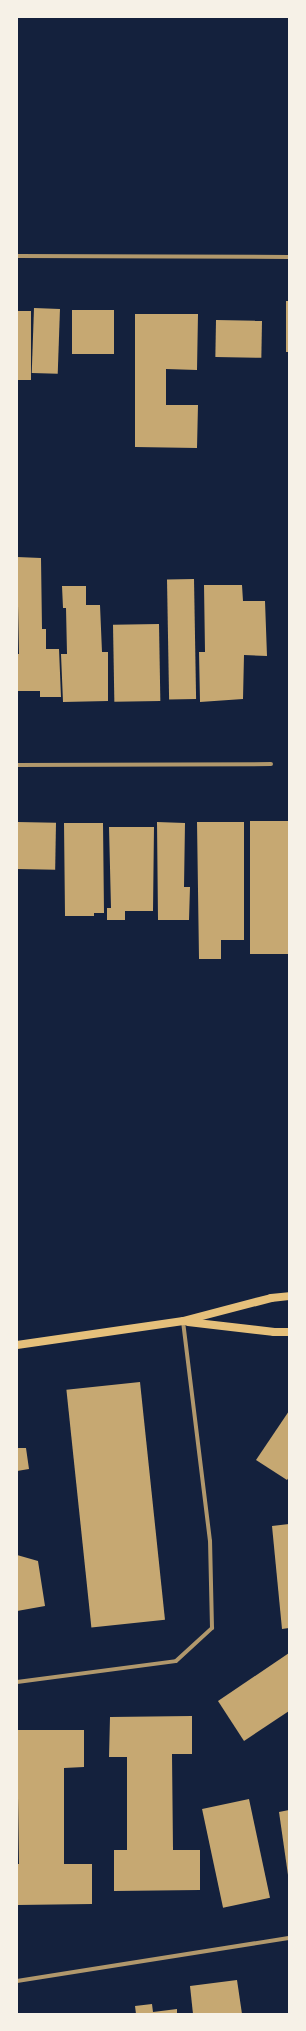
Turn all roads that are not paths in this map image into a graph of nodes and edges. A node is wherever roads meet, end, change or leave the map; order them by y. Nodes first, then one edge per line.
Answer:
1 (17, 256) edge
2 (289, 257) edge
3 (271, 764) dead end
4 (17, 765) edge
5 (289, 1296) edge
6 (183, 1321) junction
7 (289, 1332) edge
8 (17, 1345) edge
9 (17, 1682) edge
10 (289, 1938) edge
11 (17, 1981) edge

1 - 2 street
3 - 4 street
5 - 6 main road
6 - 7 main road
6 - 8 main road
6 - 9 street
10 - 11 street

